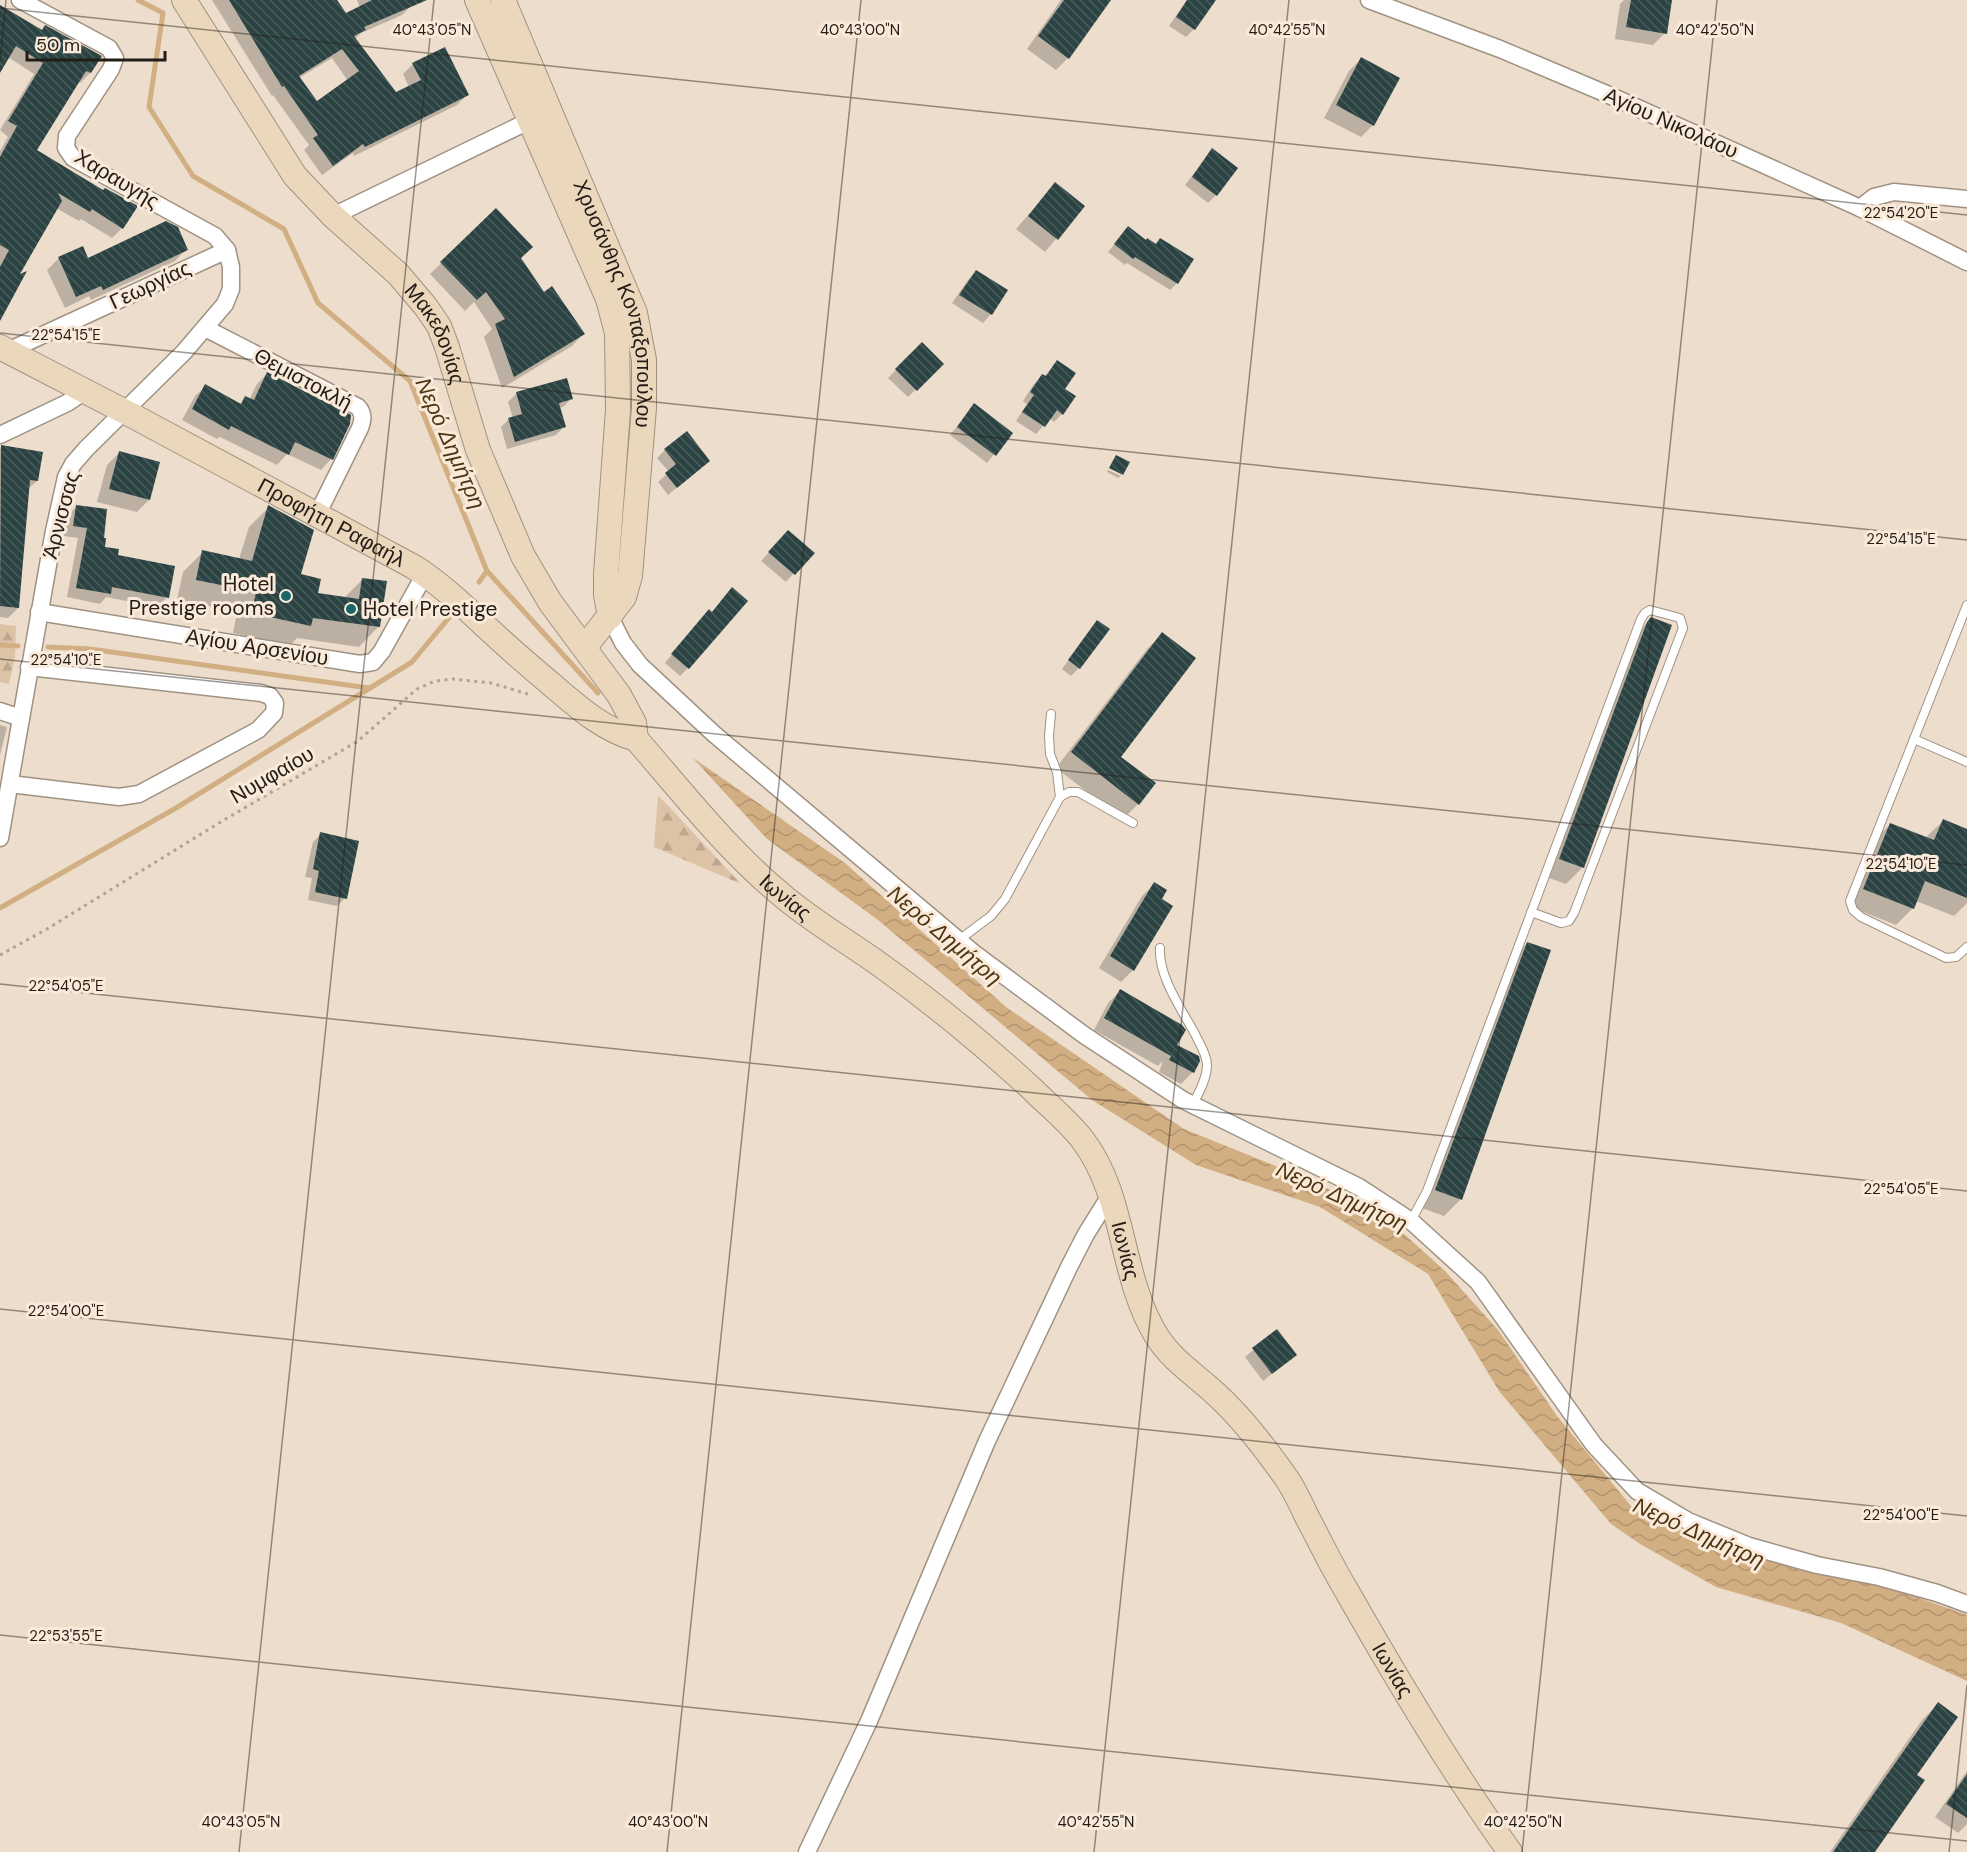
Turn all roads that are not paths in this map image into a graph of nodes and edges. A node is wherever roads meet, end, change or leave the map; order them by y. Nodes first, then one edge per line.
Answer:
1 (20, 0) edge
2 (184, 0) edge
3 (477, 0) edge
4 (503, 0) edge
5 (1369, 0) edge
6 (529, 121) junction
7 (1967, 199) edge
8 (1860, 208) junction
9 (333, 216) junction
10 (226, 250) junction
11 (1967, 262) edge
12 (205, 328) junction
13 (4, 349) edge
14 (86, 391) junction
15 (125, 412) junction
16 (0, 435) edge
17 (317, 515) junction
18 (426, 574) junction
19 (1967, 605) edge
20 (39, 612) junction
21 (610, 617) junction
22 (585, 647) junction
23 (29, 667) junction
24 (0, 711) edge
25 (1051, 714) dead end
26 (21, 718) junction
27 (636, 739) junction
28 (1914, 739) junction
29 (1967, 762) edge
30 (10, 784) junction
31 (1060, 797) junction
32 (1133, 824) dead end
33 (1, 830) edge
34 (1531, 912) junction
35 (959, 940) junction
36 (1967, 947) edge
37 (1160, 948) dead end
38 (1193, 1104) junction
39 (1111, 1194) junction
40 (1411, 1221) junction
41 (1967, 1604) edge
42 (807, 1852) edge
43 (1510, 1852) edge

1 - 10 street, Χαραυγής
2 - 9 street, Μακεδονίας
3 - 6 street, Χρυσάνθης Κονταξοπούλου
4 - 21 street, Χρυσάνθης Κονταξοπούλου
5 - 8 street, Αγίου Νικολάου
6 - 9 street
6 - 21 street, Χρυσάνθης Κονταξοπούλου
7 - 8 street
8 - 11 street, Αγίου Νικολάου
9 - 22 street, Μακεδονίας
10 - 12 street, Άρνισσας
10 - 13 street, Γεωργίας
12 - 15 street, Άρνισσας
12 - 17 street, Θεμιστοκλή
13 - 14 street, Προφήτη Ραφαήλ
14 - 15 street, Προφήτη Ραφαήλ
14 - 16 street
15 - 17 street, Προφήτη Ραφαήλ
15 - 20 street, Άρνισσας
17 - 18 street, Προφήτη Ραφαήλ
18 - 20 street, Αγίου Αρσενίου
18 - 27 street, Προφήτη Ραφαήλ
19 - 28 lane
20 - 23 street, Άρνισσας
21 - 22 street, Χρυσάνθης Κονταξοπούλου
21 - 35 street
22 - 27 street, Μακεδονίας
23 - 26 street, Άρνισσας
23 - 30 street
24 - 26 street
25 - 31 lane
26 - 30 street, Άρνισσας
27 - 39 street, Ιωνίας
28 - 29 lane
28 - 36 lane
30 - 33 street, Άρνισσας
31 - 32 lane
31 - 35 lane
34 - 34 lane
34 - 40 lane
35 - 38 street
37 - 38 lane
38 - 40 street
39 - 42 street
39 - 43 street, Ιωνίας
40 - 41 street

